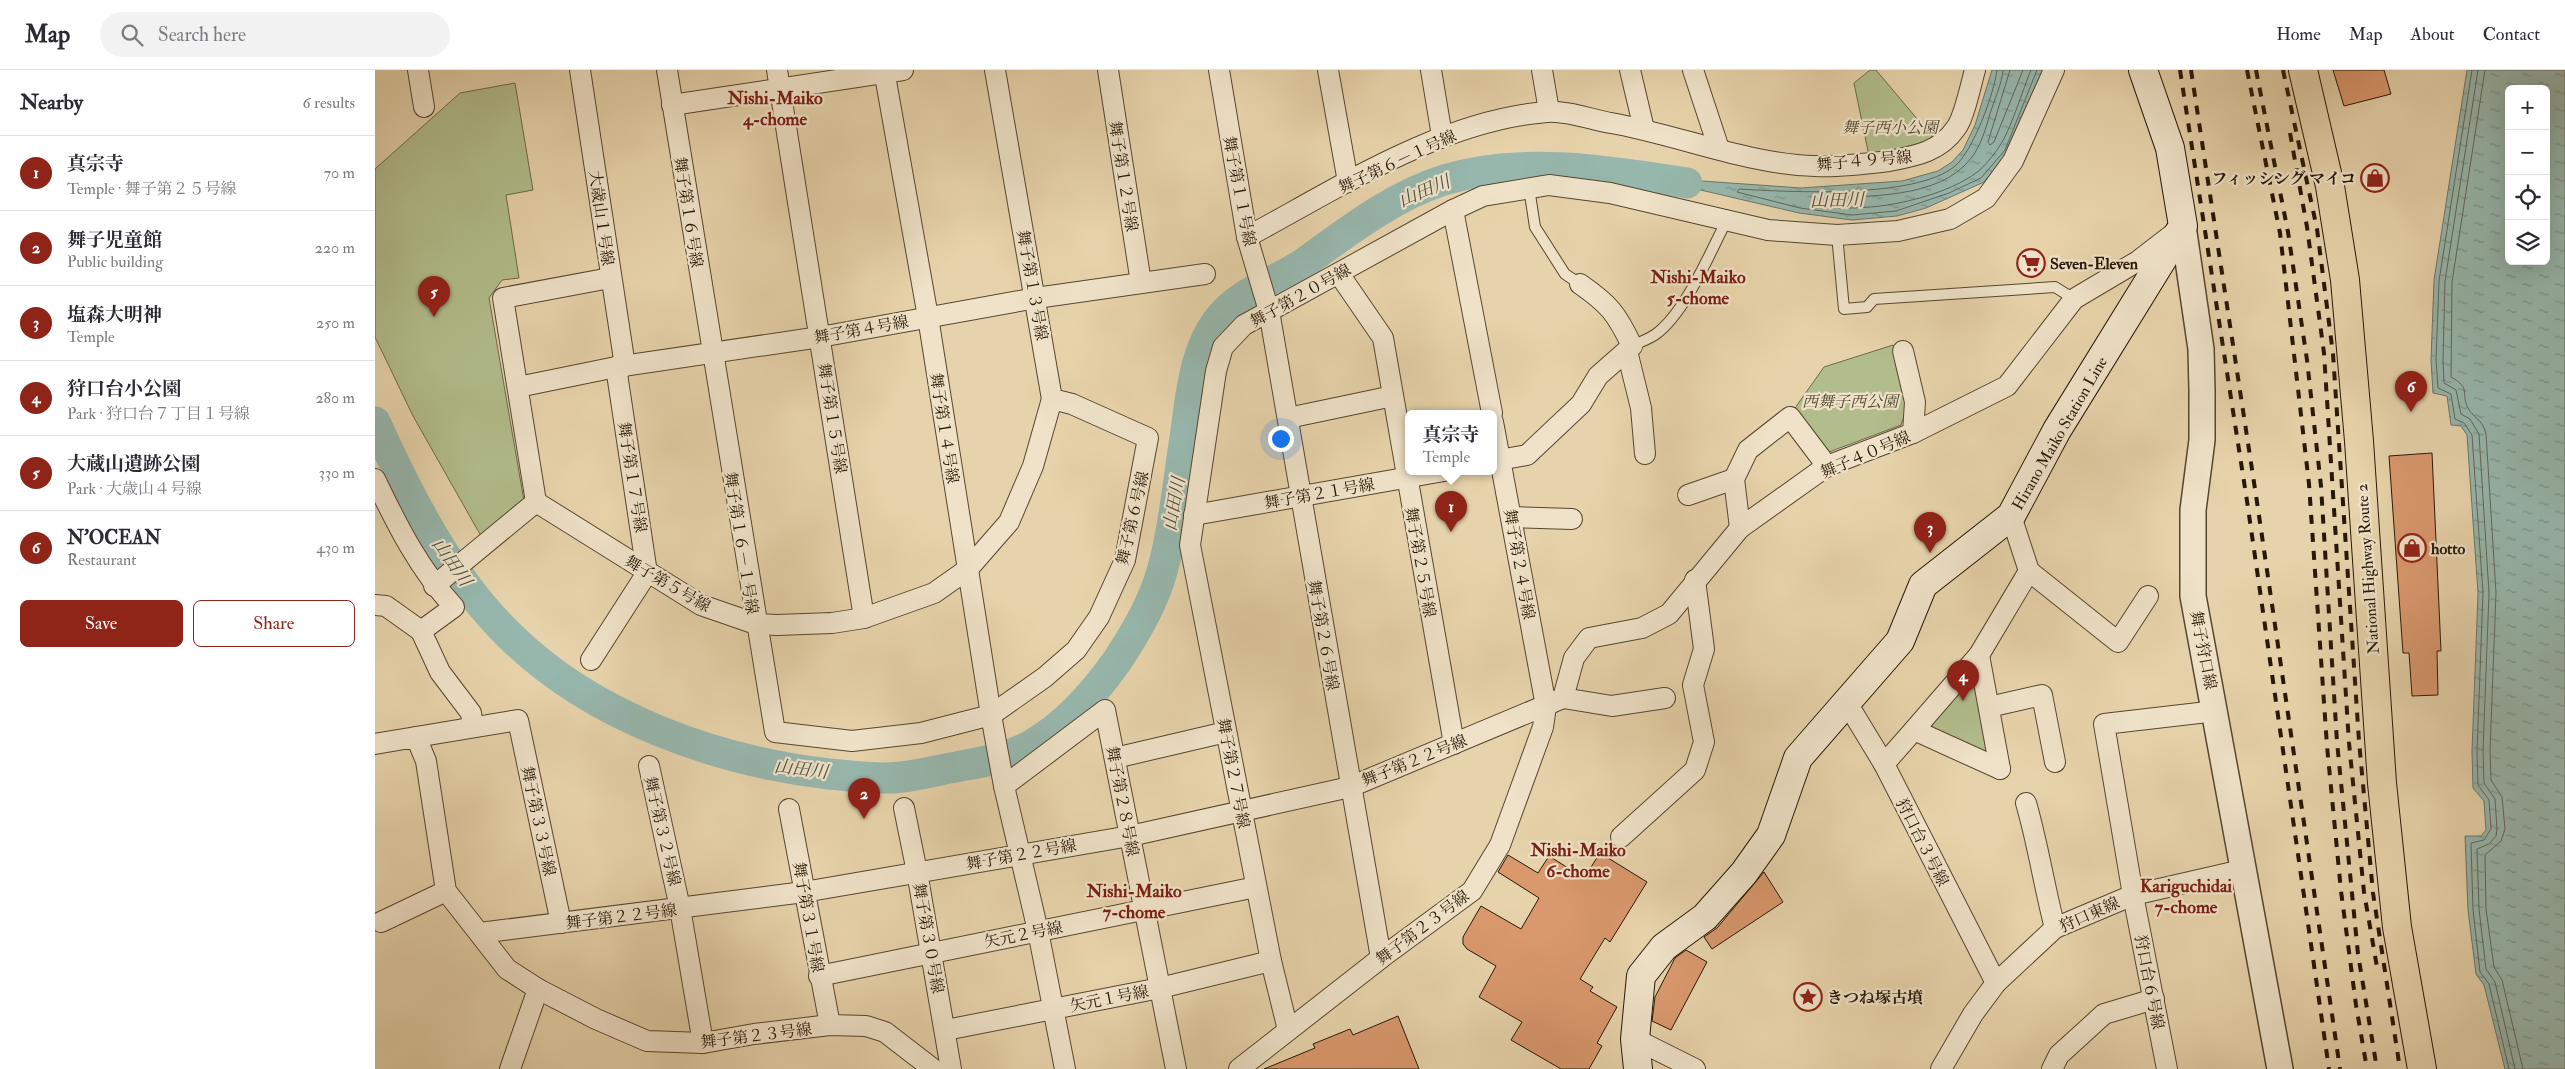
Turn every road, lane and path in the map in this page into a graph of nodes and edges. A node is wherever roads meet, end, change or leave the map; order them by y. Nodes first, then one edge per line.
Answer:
1 (418, 70) edge
2 (580, 70) edge
3 (667, 70) edge
4 (995, 70) edge
5 (1108, 70) edge
6 (1219, 70) edge
7 (1328, 70) edge
8 (1431, 70) edge
9 (1542, 70) edge
10 (1630, 70) edge
11 (1693, 70) edge
12 (1975, 70) edge
13 (2054, 70) edge
14 (2143, 70) edge
15 (2303, 70) edge
16 (891, 71) edge
17 (778, 80) edge
18 (672, 105) junction
19 (424, 107) dead end
20 (1549, 112) junction
21 (1644, 129) junction
22 (1442, 136) junction
23 (1719, 149) junction
24 (1348, 182) junction
25 (1529, 188) junction
26 (1453, 210) junction
27 (1727, 220) junction
28 (2183, 226) junction
29 (1837, 235) junction
30 (1247, 237) junction
31 (1205, 274) dead end
32 (1339, 274) junction
33 (611, 278) junction
34 (1141, 283) junction
35 (1580, 284) joint
36 (1036, 298) junction
37 (2074, 299) junction
38 (1269, 311) junction
39 (928, 317) junction
40 (821, 337) junction
41 (1630, 348) junction
42 (1903, 352) dead end
43 (711, 354) junction
44 (621, 367) junction
45 (518, 387) junction
46 (1393, 396) junction
47 (1053, 399) junction
48 (1491, 410) edge
49 (1288, 418) junction
50 (1913, 433) junction
51 (1645, 454) dead end
52 (1497, 461) edge
53 (1827, 466) junction
54 (1405, 472) edge
55 (1406, 475) edge
56 (1422, 475) edge
57 (1406, 478) junction
58 (1734, 479) junction
59 (375, 480) edge
60 (1299, 496) junction
61 (1688, 496) dead end
62 (536, 502) junction
63 (1194, 515) junction
64 (2011, 516) junction
65 (1511, 517) junction
66 (1572, 519) dead end
67 (1740, 528) junction
68 (968, 569) junction
69 (2029, 571) junction
70 (647, 573) junction
71 (1695, 580) junction
72 (434, 586) junction
73 (2148, 596) dead end
74 (375, 605) edge
75 (864, 618) junction
76 (756, 624) junction
77 (421, 631) junction
78 (1979, 655) junction
79 (591, 660) dead end
80 (1665, 698) dead end
81 (1555, 702) junction
82 (1847, 703) junction
83 (1989, 706) junction
84 (2216, 712) junction
85 (991, 715) junction
86 (473, 727) junction
87 (1914, 730) junction
88 (775, 732) joint
89 (1226, 732) junction
90 (416, 737) junction
91 (375, 744) edge
92 (1454, 744) junction
93 (1115, 758) junction
94 (2055, 762) dead end
95 (1884, 764) junction
96 (649, 766) dead end
97 (1004, 786) junction
98 (1350, 786) junction
99 (2026, 803) dead end
100 (904, 808) dead end
101 (789, 809) dead end
102 (1241, 810) junction
103 (1130, 836) junction
104 (1621, 837) dead end
105 (1019, 854) junction
106 (2242, 870) junction
107 (917, 872) junction
108 (1256, 887) junction
109 (446, 891) junction
110 (805, 892) junction
111 (2133, 895) junction
112 (680, 908) junction
113 (1144, 910) junction
114 (381, 922) dead end
115 (561, 923) junction
116 (2055, 928) junction
117 (1038, 931) junction
118 (480, 934) junction
119 (931, 952) junction
120 (1381, 958) junction
121 (1271, 961) junction
122 (819, 976) junction
123 (1996, 983) junction
124 (1160, 988) junction
125 (538, 989) junction
126 (2154, 999) junction
127 (1052, 1009) junction
128 (830, 1025) junction
129 (946, 1030) junction
130 (1288, 1030) junction
131 (1635, 1039) junction
132 (703, 1043) junction
133 (1245, 1067) edge
134 (510, 1069) edge
135 (933, 1069) edge
136 (951, 1069) edge
137 (1065, 1069) edge
138 (1177, 1069) edge
139 (1638, 1069) edge
140 (1695, 1069) edge
141 (1941, 1069) edge
142 (2052, 1069) edge
143 (2167, 1069) edge
144 (2280, 1069) edge
145 (2422, 1069) edge

1 - 19 street
2 - 33 street, 大歳山１号線
3 - 18 street, 舞子第１６号線
4 - 36 street, 舞子第１３号線
5 - 34 street, 舞子第１２号線
6 - 30 street, 舞子第１１号線
7 - 24 street
8 - 22 street
9 - 20 street
10 - 21 street
11 - 23 street
12 - 23 street, 舞子４９号線
13 - 29 street, 舞子第２０号線
14 - 28 main road
15 - 145 highway, National Highway Route 2
16 - 17 street
16 - 39 street, 舞子第１４号線
17 - 18 street
17 - 40 street, 舞子第１５号線
18 - 43 street, 舞子第１６号線
20 - 21 street, 舞子第６－１号線
20 - 22 street, 舞子第６－１号線
21 - 23 street, 舞子４９号線
22 - 24 street, 舞子第６－１号線
24 - 30 street, 舞子第６－１号線
25 - 26 street, 舞子第２０号線
25 - 27 street, 舞子第２０号線
25 - 35 lane
26 - 32 street, 舞子第２０号線
26 - 48 street
27 - 29 street, 舞子第２０号線
27 - 41 lane
28 - 37 street, 舞子４０号線
28 - 64 main road, Hirano Maiko Station Line
28 - 84 street, 舞子狩口線
29 - 37 lane
30 - 38 street, 舞子第１１号線
31 - 34 street, 舞子第４号線
32 - 38 street, 舞子第２０号線
32 - 46 street, 舞子第２５号線
33 - 44 street, 大歳山１号線
33 - 45 street
34 - 36 street, 舞子第４号線
35 - 41 street
36 - 39 street, 舞子第４号線
36 - 47 street, 舞子第１３号線
37 - 50 street, 舞子４０号線
38 - 49 street, 舞子第２６号線
38 - 63 street, 舞子第２０号線
39 - 40 street, 舞子第４号線
39 - 68 street, 舞子第１４号線
40 - 43 street, 舞子第４号線
40 - 75 street, 舞子第１５号線
41 - 51 street
41 - 52 street
42 - 50 street
43 - 44 street, 舞子第４号線
43 - 76 street, 舞子第１６－１号線
44 - 45 street, 舞子第４号線
44 - 70 street, 舞子第１７号線
45 - 62 street
46 - 49 street
46 - 54 street, 舞子第２５号線
47 - 68 street, 舞子第５号線
47 - 85 street, 舞子第６号線
49 - 60 street, 舞子第２６号線
50 - 53 street, 舞子４０号線
52 - 65 street, 舞子第２４号線
53 - 58 street
53 - 67 street, 舞子４０号線
55 - 57 street, 舞子第２５号線
56 - 57 street, 舞子第２１号線
57 - 60 street, 舞子第２１号線
57 - 92 street, 舞子第２５号線
58 - 61 street
58 - 67 street
59 - 72 street
60 - 63 street, 舞子第２１号線
60 - 98 street, 舞子第２６号線
62 - 70 street, 舞子第５号線
62 - 72 street
63 - 89 street, 舞子第２７号線
64 - 69 street
64 - 82 main road, Hirano Maiko Station Line
65 - 66 street
65 - 81 street, 舞子第２４号線
67 - 71 street, 舞子４０号線
68 - 75 street, 舞子第５号線
68 - 85 street, 舞子第１４号線
69 - 73 street
69 - 78 street
70 - 76 street, 舞子第５号線
70 - 79 street
71 - 81 street, 舞子４０号線
71 - 104 street
72 - 77 street
74 - 77 street
75 - 76 street, 舞子第５号線
76 - 88 street, 舞子第１６－１号線
77 - 86 street
78 - 83 street
78 - 87 street
80 - 81 street
81 - 92 street, 舞子第２２号線
81 - 120 street, 舞子第２３号線
82 - 95 street, 狩口台３号線
82 - 131 main road, Hirano Maiko Station Line
83 - 87 street
83 - 94 street
84 - 106 street, 舞子狩口線
84 - 111 street, 狩口台６号線
85 - 88 street, 舞子第６号線
85 - 97 street, 舞子第１４号線
86 - 90 street
86 - 115 street, 舞子第３３号線
87 - 95 street
89 - 93 street
89 - 102 street, 舞子第２７号線
90 - 91 street
90 - 109 street
92 - 98 street, 舞子第２２号線
93 - 97 street, 舞子第２８号線
93 - 103 street, 舞子第２８号線
95 - 123 street, 狩口台３号線
96 - 112 street, 舞子第３２号線
97 - 105 street, 舞子第１４号線
98 - 102 street, 舞子第２２号線
98 - 120 street, 舞子第２６号線
99 - 116 street
100 - 107 street, 舞子第３０号線
101 - 110 street, 舞子第３１号線
102 - 103 street, 舞子第２２号線
102 - 108 street, 舞子第２７号線
103 - 105 street, 舞子第２２号線
103 - 113 street, 舞子第２８号線
105 - 107 street, 舞子第２２号線
105 - 117 street, 舞子第１４号線
106 - 111 street, 狩口東線
106 - 144 street, 舞子狩口線
107 - 110 street, 舞子第２２号線
107 - 119 street, 舞子第３０号線
108 - 113 street, 矢元２号線
108 - 121 street, 舞子第２７号線
109 - 114 street
109 - 118 street, 舞子第２３号線
110 - 112 street, 舞子第２２号線
110 - 122 street, 舞子第３１号線
111 - 116 street, 狩口東線
111 - 126 street, 狩口台６号線
112 - 115 street, 舞子第２２号線
112 - 132 street, 舞子第３２号線
113 - 117 street, 矢元２号線
113 - 124 street, 舞子第２８号線
115 - 118 street, 舞子第２２号線
116 - 123 street, 狩口東線
117 - 119 street, 矢元２号線
117 - 127 street, 舞子第１４号線
118 - 125 street, 舞子第２３号線
119 - 122 street, 矢元２号線
119 - 129 street, 舞子第３０号線
120 - 130 street, 舞子第２３号線
121 - 124 street, 矢元１号線
121 - 130 street, 舞子第２７号線
122 - 128 street, 舞子第３１号線
123 - 141 street, 狩口東線
124 - 127 street, 矢元１号線
124 - 138 street, 舞子第２８号線
125 - 132 street, 舞子第２３号線
125 - 134 street
126 - 142 street
126 - 143 street, 狩口台６号線
127 - 129 street, 矢元１号線
127 - 137 street, 舞子第１４号線
128 - 132 street, 舞子第２３号線
128 - 135 street, 舞子第２３号線
129 - 136 street, 舞子第３０号線
130 - 133 street, 舞子第２３号線
131 - 139 main road, Hirano Maiko Station Line
131 - 140 street

